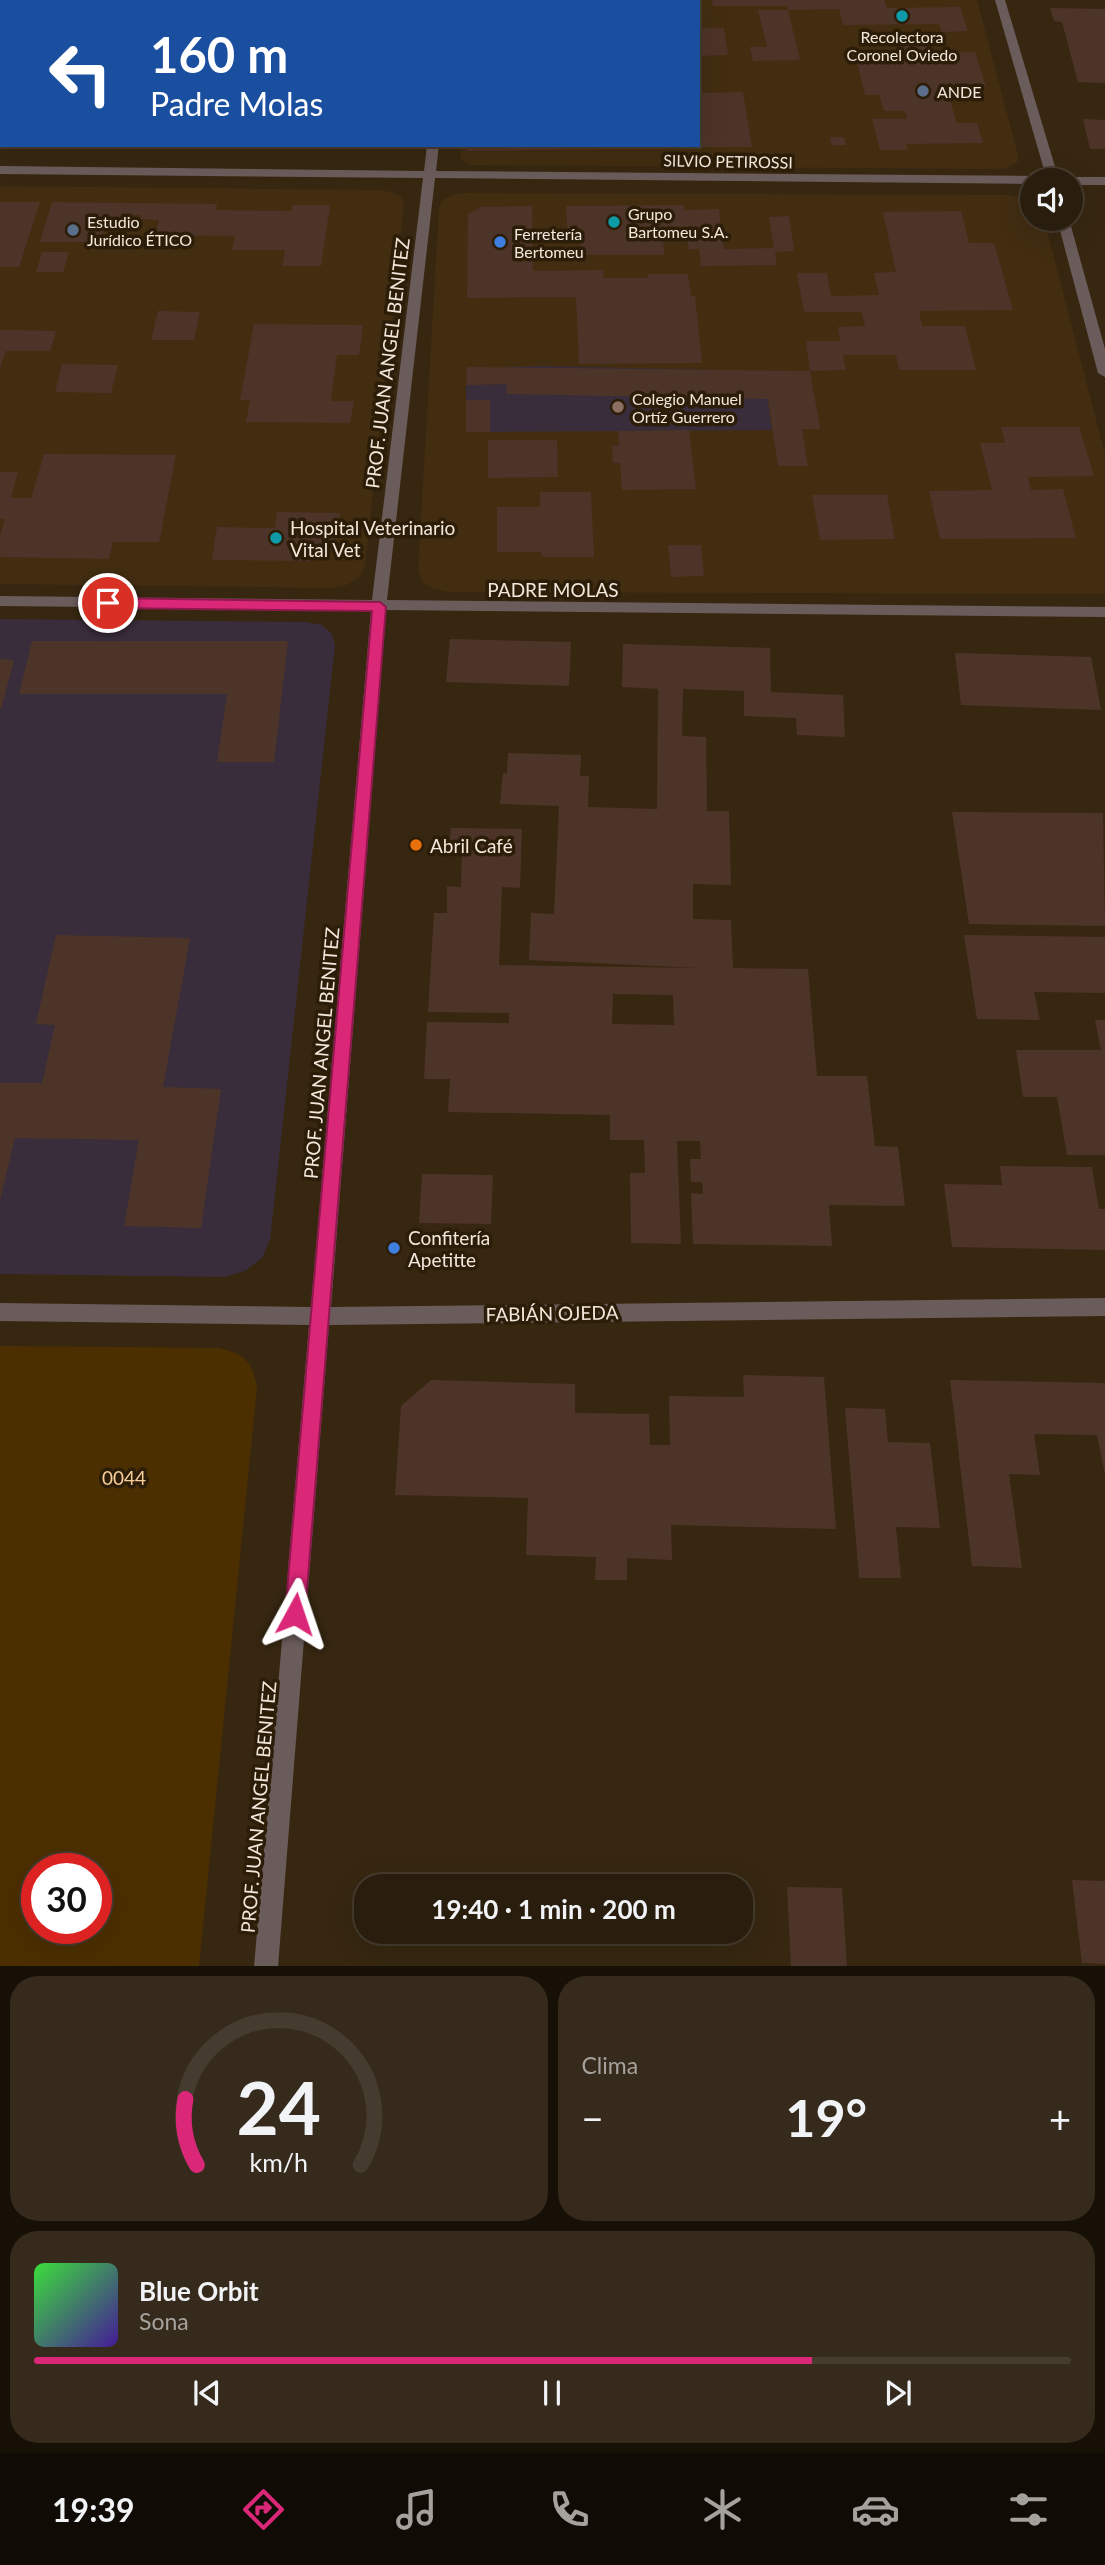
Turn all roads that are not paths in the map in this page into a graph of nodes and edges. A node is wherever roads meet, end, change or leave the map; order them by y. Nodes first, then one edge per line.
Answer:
1 (1000, 0) edge
2 (433, 147) edge
3 (1049, 168) edge
4 (0, 170) edge
5 (430, 174) junction
6 (1020, 180) edge
7 (1083, 181) edge
8 (1105, 181) edge
9 (1066, 231) edge
10 (1105, 373) edge
11 (0, 601) edge
12 (380, 607) junction
13 (1105, 612) edge
14 (1105, 1307) edge
15 (0, 1312) edge
16 (320, 1316) junction
17 (266, 1966) edge

1 - 3 street
2 - 5 street, PROF. JUAN ANGEL BENITEZ
4 - 5 street, SILVIO PETIROSSI
5 - 6 street, SILVIO PETIROSSI
5 - 12 street, PROF. JUAN ANGEL BENITEZ
7 - 8 street
9 - 10 street
11 - 12 street, PADRE MOLAS
12 - 13 street, PADRE MOLAS
12 - 16 street, PROF. JUAN ANGEL BENITEZ
14 - 16 street, FABIÁN OJEDA
15 - 16 street, FABIÁN OJEDA
16 - 17 street, PROF. JUAN ANGEL BENITEZ

